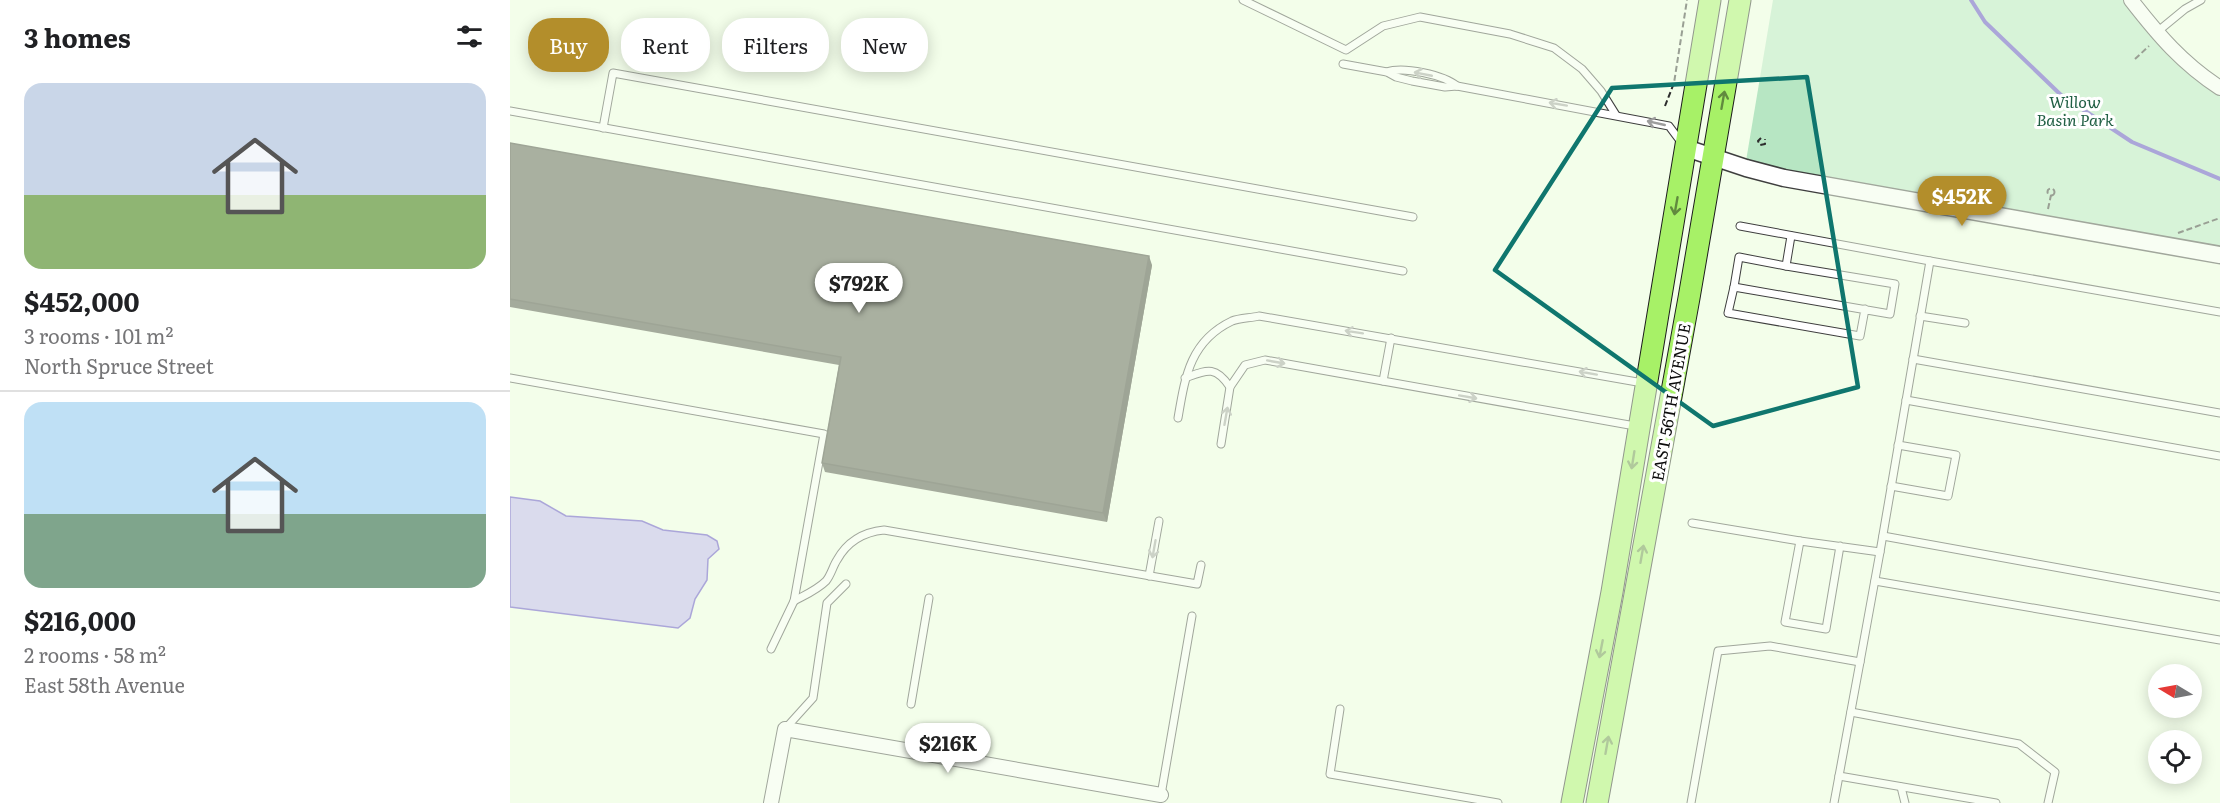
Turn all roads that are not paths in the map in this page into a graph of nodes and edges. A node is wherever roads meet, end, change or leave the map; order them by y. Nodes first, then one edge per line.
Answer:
1 (1243, 0) edge
2 (1710, 0) edge
3 (1740, 0) edge
4 (2131, 0) edge
5 (2200, 0) edge
6 (2156, 32) junction
7 (1343, 64) dead end
8 (2220, 88) edge
9 (510, 111) edge
10 (1616, 115) junction
11 (603, 128) junction
12 (1686, 148) junction
13 (1714, 158) junction
14 (1413, 217) dead end
15 (1740, 226) dead end
16 (1791, 236) junction
17 (2220, 255) edge
18 (1930, 261) junction
19 (1786, 266) junction
20 (1403, 271) dead end
21 (1734, 287) junction
22 (1865, 309) junction
23 (2220, 312) edge
24 (1920, 316) junction
25 (1965, 323) dead end
26 (1390, 338) junction
27 (1913, 359) junction
28 (510, 378) edge
29 (1185, 378) junction
30 (1383, 381) junction
31 (1645, 384) junction
32 (1230, 387) junction
33 (1906, 399) junction
34 (2220, 413) edge
35 (1178, 418) dead end
36 (1638, 427) junction
37 (1221, 444) dead end
38 (1898, 445) junction
39 (2220, 456) edge
40 (1891, 486) junction
41 (1159, 521) dead end
42 (1692, 523) dead end
43 (1882, 536) junction
44 (1800, 541) junction
45 (1840, 546) junction
46 (1880, 552) junction
47 (1201, 566) dead end
48 (1149, 576) junction
49 (1875, 581) junction
50 (846, 584) dead end
51 (2220, 597) edge
52 (929, 598) dead end
53 (794, 601) junction
54 (1192, 616) dead end
55 (2220, 640) edge
56 (771, 649) dead end
57 (1860, 662) junction
58 (911, 704) dead end
59 (1340, 709) dead end
60 (1851, 712) junction
61 (785, 729) junction
62 (1839, 776) junction
63 (1901, 787) junction
64 (1161, 795) joint
65 (771, 803) edge
66 (1498, 803) edge
67 (1572, 803) edge
68 (1597, 803) edge
69 (1692, 803) edge
70 (1834, 803) edge
71 (1905, 803) edge
72 (1996, 803) edge
73 (2048, 803) edge

1 - 10 lane
2 - 12 main road, EAST 56TH AVENUE
13 -> 3 main road, EAST 56TH AVENUE
4 - 6 street
5 - 6 lane
6 - 8 street
10 -> 7 lane
9 - 11 lane
12 -> 10 lane
11 - 14 lane
11 - 20 lane
12 - 13 street
12 -> 31 main road, EAST 56TH AVENUE
13 - 17 street
68 -> 13 main road, EAST 56TH AVENUE
15 - 16 lane
16 - 18 lane
16 - 19 lane
18 - 23 lane
18 - 24 lane
19 - 21 lane
19 - 22 lane
21 - 22 lane
21 - 22 lane
24 - 25 lane
24 - 27 lane
26 -> 29 lane
26 - 30 lane
31 -> 26 lane
27 - 33 lane
27 - 34 lane
28 - 53 lane
29 - 32 lane
29 - 35 lane
32 -> 30 lane
30 -> 36 lane
31 - 36 main road, EAST 56TH AVENUE
37 -> 32 lane
33 - 38 lane
33 - 39 lane
36 -> 67 main road, EAST 56TH AVENUE
38 - 40 lane
38 - 40 lane
40 - 43 lane
41 -> 48 lane
42 - 44 lane
43 - 46 lane
43 - 51 lane
44 - 45 lane
44 - 45 lane
45 - 46 lane
46 - 49 lane
47 - 48 lane
48 - 53 lane
49 - 55 lane
49 - 57 lane
50 - 61 lane
52 - 58 lane
53 - 56 lane
54 - 64 lane
57 - 60 lane
57 - 69 lane
59 - 66 lane
60 - 62 lane
60 - 73 lane
61 - 64 street
61 - 65 street
62 - 63 lane
62 - 70 lane
63 - 71 lane
63 - 72 lane

